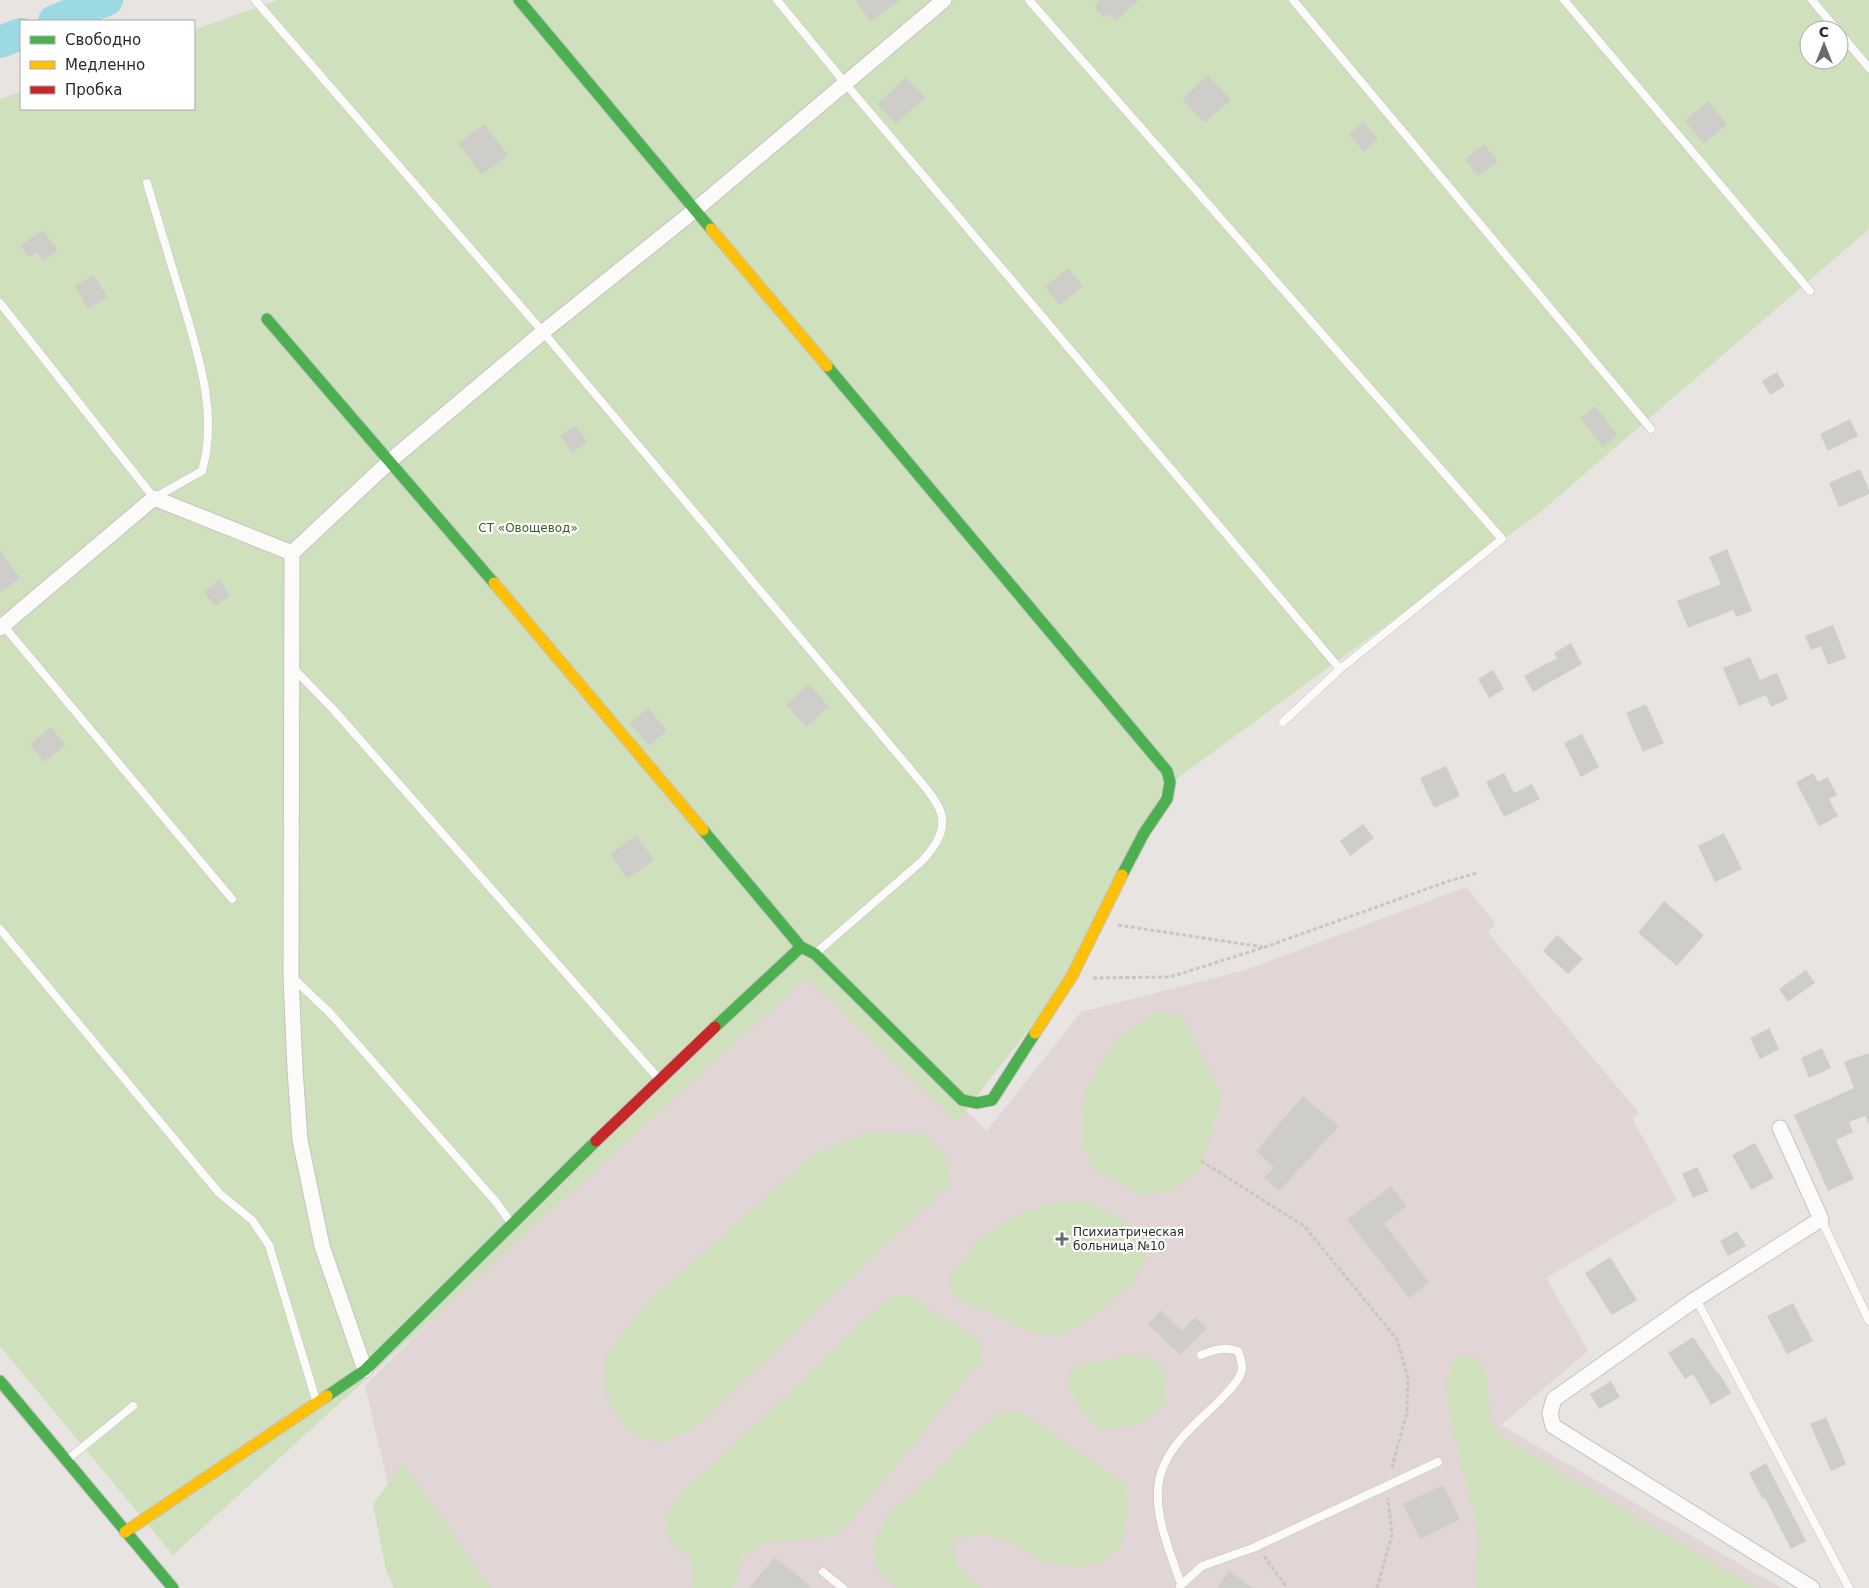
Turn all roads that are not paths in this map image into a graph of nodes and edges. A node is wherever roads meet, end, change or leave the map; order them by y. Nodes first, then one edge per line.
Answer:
1 (255, 0) edge
2 (518, 0) edge
3 (777, 0) edge
4 (944, 0) edge
5 (1029, 0) edge
6 (1293, 0) edge
7 (1564, 0) edge
8 (1812, 0) edge
9 (1829, 20) edge
10 (1849, 44) edge
11 (1869, 68) edge
12 (845, 83) junction
13 (147, 183) dead end
14 (695, 210) junction
15 (1810, 291) dead end
16 (0, 304) edge
17 (267, 319) dead end
18 (543, 332) junction
19 (1651, 429) dead end
20 (390, 461) junction
21 (154, 498) junction
22 (292, 553) junction
23 (1, 625) edge
24 (292, 666) junction
25 (1340, 669) junction
26 (1283, 722) dead end
27 (232, 899) dead end
28 (0, 929) edge
29 (801, 947) junction
30 (815, 954) junction
31 (291, 977) junction
32 (659, 1079) junction
33 (1780, 1128) dead end
34 (1821, 1219) junction
35 (512, 1224) junction
36 (1696, 1299) junction
37 (1869, 1321) edge
38 (1201, 1355) dead end
39 (365, 1370) junction
40 (0, 1381) edge
41 (317, 1404) junction
42 (134, 1406) dead end
43 (66, 1460) junction
44 (1438, 1462) dead end
45 (125, 1532) junction
46 (823, 1572) dead end
47 (1180, 1586) edge
48 (173, 1588) edge
49 (843, 1588) edge
50 (1812, 1588) edge
51 (1849, 1588) edge

1 - 18 lane
2 - 14 street
3 - 12 lane
4 - 12 street
5 - 25 lane
6 - 19 lane
7 - 15 lane
8 - 9 lane
10 - 11 lane
12 - 14 street
12 - 25 lane
13 - 21 lane
14 - 18 street
14 - 30 street
16 - 21 lane
17 - 20 street
18 - 20 street
18 - 30 lane
20 - 22 street
20 - 29 street
21 - 22 street
21 - 23 street
22 - 24 street
23 - 27 lane
24 - 31 street
24 - 32 lane
25 - 26 lane
28 - 41 lane
29 - 30 street
29 - 32 street
31 - 35 lane
31 - 39 street
32 - 35 street
33 - 34 street
34 - 36 street
34 - 37 lane
35 - 39 street
36 - 50 street
36 - 51 lane
38 - 47 lane
39 - 41 street
40 - 43 street
41 - 45 street
42 - 43 lane
43 - 45 street
44 - 47 lane
45 - 48 street
46 - 49 lane

